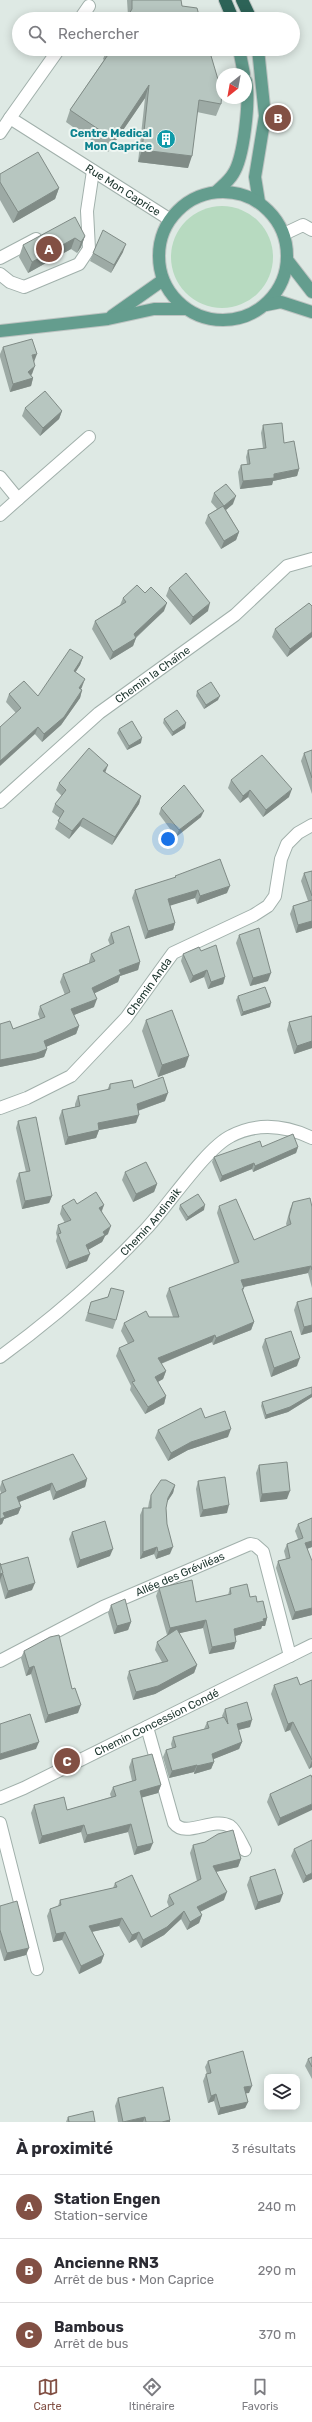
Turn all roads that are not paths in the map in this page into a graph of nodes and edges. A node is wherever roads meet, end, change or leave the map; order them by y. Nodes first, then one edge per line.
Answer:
1 (225, 0) edge
2 (234, 0) edge
3 (242, 0) edge
4 (251, 0) edge
5 (89, 6) dead end
6 (85, 12) edge
7 (230, 12) edge
8 (233, 12) edge
9 (248, 12) edge
10 (252, 12) edge
11 (54, 56) edge
12 (240, 56) edge
13 (259, 56) edge
14 (243, 68) edge
15 (248, 104) edge
16 (10, 118) junction
17 (0, 133) edge
18 (93, 171) junction
19 (216, 192) junction
20 (259, 202) junction
21 (87, 211) junction
22 (74, 218) edge
23 (169, 219) junction
24 (312, 230) edge
25 (47, 233) edge
26 (284, 234) junction
27 (0, 258) edge
28 (288, 261) junction
29 (0, 274) edge
30 (163, 280) junction
31 (312, 292) edge
32 (266, 305) junction
33 (186, 309) junction
34 (312, 312) edge
35 (108, 319) junction
36 (0, 331) edge
37 (89, 437) dead end
38 (0, 477) edge
39 (18, 499) junction
40 (0, 515) edge
41 (312, 559) edge
42 (0, 802) edge
43 (312, 826) edge
44 (0, 1108) edge
45 (312, 1138) edge
46 (0, 1357) edge
47 (312, 1645) edge
48 (290, 1656) junction
49 (0, 1661) edge
50 (147, 1727) junction
51 (0, 1798) edge
52 (0, 1823) edge
53 (245, 1850) dead end
54 (37, 1969) dead end

1 - 7 highway
2 - 8 highway
3 - 9 highway
4 - 10 highway
5 - 6 street
11 - 16 street
12 - 14 main road
13 - 20 main road
15 - 19 main road
16 - 17 street
16 - 18 street, Rue Mon Caprice
18 - 21 street
18 - 23 street, Rue Mon Caprice
19 - 20 main road
19 - 23 main road
20 - 26 main road
21 - 22 street
21 - 29 street
23 - 30 main road
24 - 26 street
25 - 27 street
26 - 28 main road
28 - 31 main road
28 - 32 main road
30 - 33 main road
30 - 35 main road
32 - 33 main road
32 - 34 main road
33 - 35 main road
35 - 36 main road
37 - 39 street
38 - 39 street
39 - 40 street
41 - 42 street, Chemin la Chaîne
43 - 44 street, Chemin Anda
45 - 46 street, Chemin Andinaik
47 - 48 street, Chemin Concession Condé
48 - 49 street, Allée des Gréviléas
48 - 50 street, Chemin Concession Condé
50 - 51 street, Chemin Concession Condé
50 - 53 street
52 - 54 street

